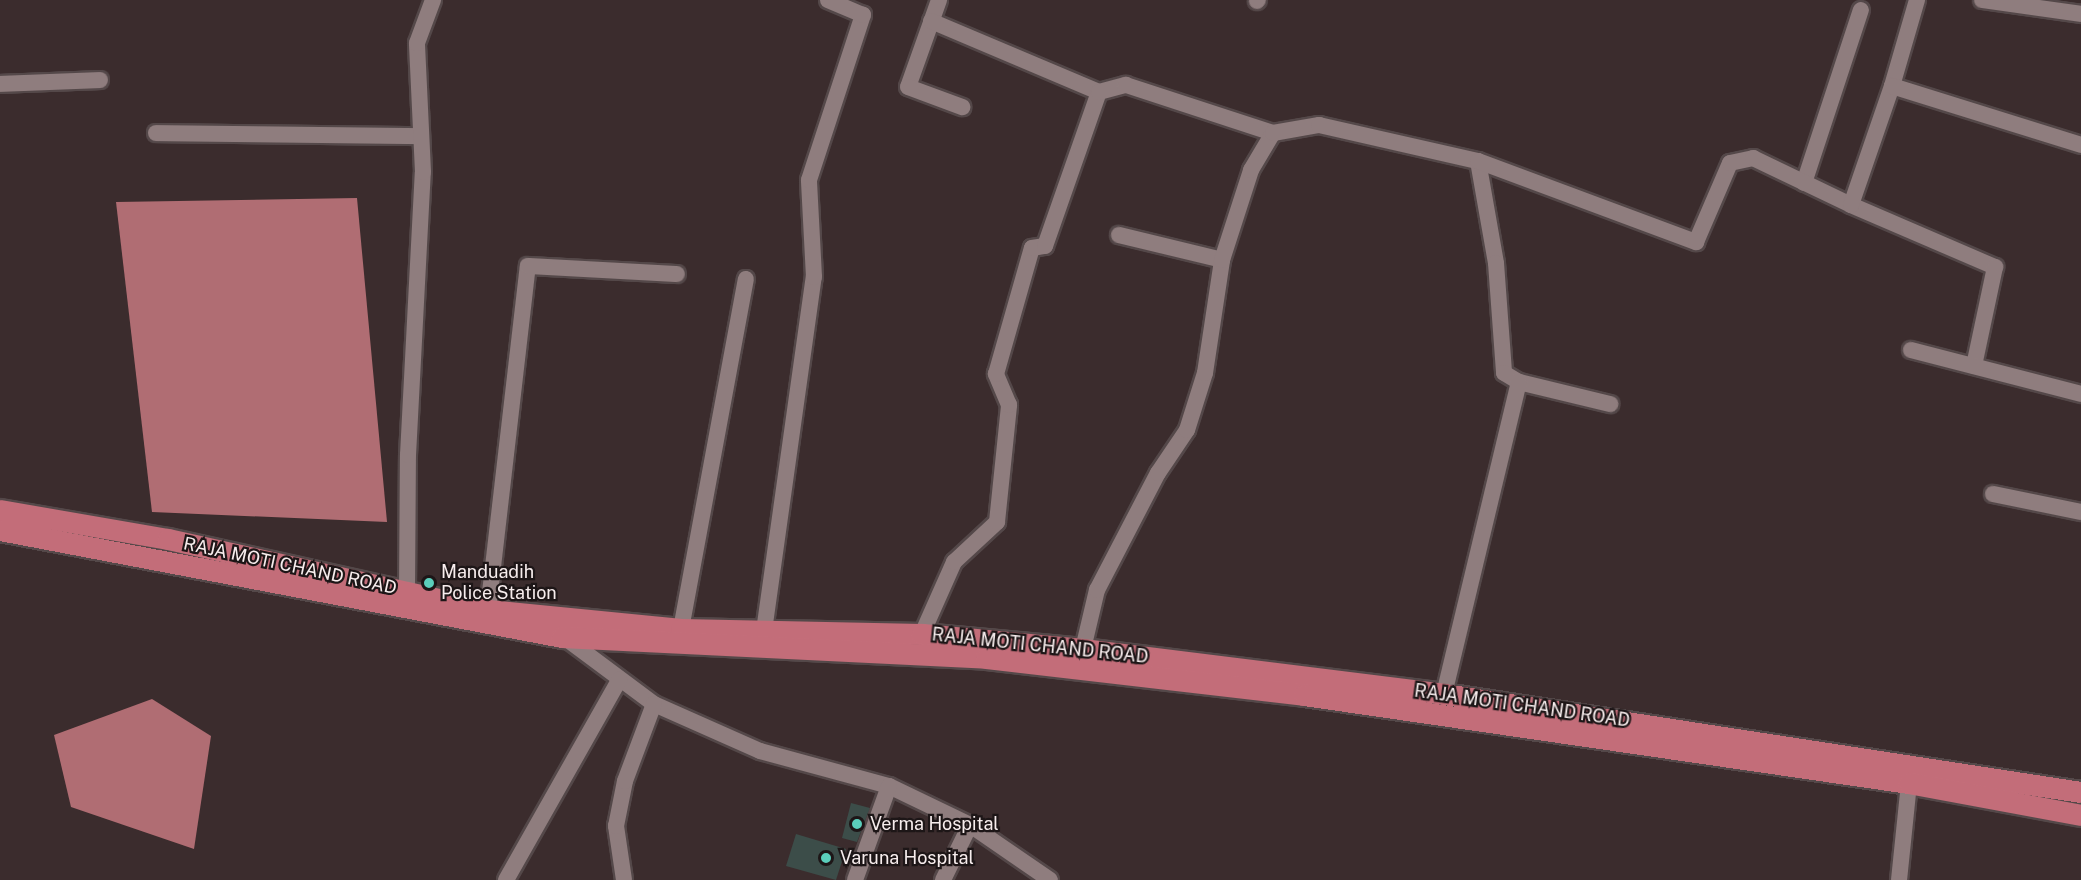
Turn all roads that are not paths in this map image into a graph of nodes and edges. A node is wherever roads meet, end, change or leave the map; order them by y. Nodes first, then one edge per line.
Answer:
1 (433, 0) edge
2 (828, 0) edge
3 (939, 0) edge
4 (1917, 0) edge
5 (1982, 0) edge
6 (2015, 2) edge
7 (1861, 10) dead end
8 (2081, 14) edge
9 (931, 21) junction
10 (100, 80) dead end
11 (0, 84) edge
12 (1892, 86) junction
13 (1099, 92) junction
14 (962, 107) dead end
15 (156, 132) dead end
16 (1273, 133) junction
17 (420, 136) junction
18 (2081, 145) edge
19 (1478, 161) junction
20 (1804, 183) junction
21 (1851, 205) junction
22 (1119, 235) dead end
23 (1222, 260) junction
24 (677, 274) dead end
25 (746, 279) dead end
26 (1911, 350) dead end
27 (1974, 366) junction
28 (1518, 382) junction
29 (2081, 394) edge
30 (1610, 404) dead end
31 (1993, 494) dead end
32 (0, 510) edge
33 (2081, 512) edge
34 (0, 530) edge
35 (407, 591) junction
36 (488, 610) junction
37 (548, 616) junction
38 (681, 629) junction
39 (764, 632) junction
40 (922, 633) junction
41 (562, 637) junction
42 (1083, 649) junction
43 (619, 680) junction
44 (1444, 694) junction
45 (654, 704) junction
46 (1909, 783) junction
47 (889, 786) junction
48 (2081, 792) edge
49 (2081, 815) edge
50 (970, 825) junction
51 (506, 880) edge
52 (624, 880) edge
53 (855, 880) edge
54 (943, 880) edge
55 (1050, 880) edge
56 (1899, 880) edge

1 - 17 street
2 - 39 street
3 - 9 street
4 - 12 street
5 - 6 street
6 - 8 street
7 - 20 street
9 - 13 street
9 - 14 street
10 - 11 street
12 - 18 street
12 - 21 street
13 - 16 street
13 - 40 street
15 - 17 street
16 - 19 street
16 - 23 street
17 - 35 street
19 - 20 street
19 - 28 street
20 - 21 street
21 - 27 street
22 - 23 street
23 - 42 street
24 - 36 street
25 - 38 street
26 - 27 street
27 - 29 street
28 - 30 street
28 - 44 street
31 - 33 street
32 - 35 main road, RAJA MOTI CHAND ROAD
34 - 41 main road
35 - 36 main road, RAJA MOTI CHAND ROAD
36 - 37 main road, RAJA MOTI CHAND ROAD
37 - 38 main road, RAJA MOTI CHAND ROAD
37 - 41 street
38 - 39 main road, RAJA MOTI CHAND ROAD
39 - 40 main road, RAJA MOTI CHAND ROAD
40 - 42 main road, RAJA MOTI CHAND ROAD
41 - 43 street
41 - 46 main road
42 - 44 main road, RAJA MOTI CHAND ROAD
43 - 45 street
43 - 51 street
44 - 48 main road, RAJA MOTI CHAND ROAD
45 - 47 street
45 - 52 street
46 - 49 main road
46 - 56 street
47 - 50 street
47 - 53 street
50 - 54 street
50 - 55 street

